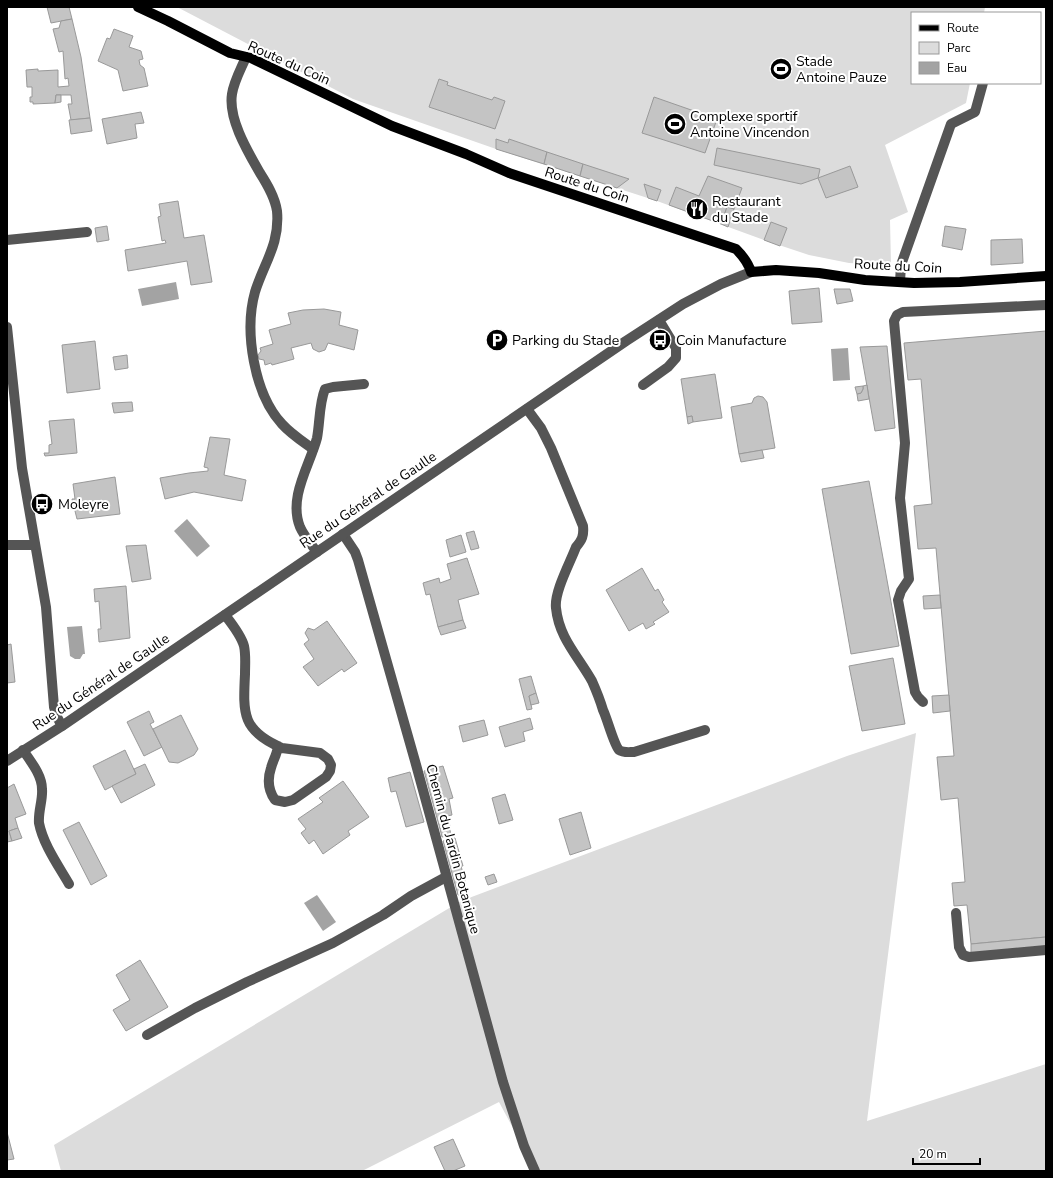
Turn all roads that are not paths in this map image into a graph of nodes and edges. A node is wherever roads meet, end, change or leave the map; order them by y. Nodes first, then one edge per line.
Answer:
1 (138, 7) edge
2 (246, 57) junction
3 (983, 84) edge
4 (87, 232) dead end
5 (7, 240) edge
6 (751, 272) junction
7 (1046, 276) edge
8 (900, 282) junction
9 (1046, 305) edge
10 (659, 320) junction
11 (7, 327) edge
12 (364, 384) dead end
13 (643, 385) dead end
14 (527, 409) junction
15 (313, 448) junction
16 (343, 534) junction
17 (7, 545) edge
18 (35, 545) junction
19 (317, 552) junction
20 (225, 614) junction
21 (923, 702) dead end
22 (62, 726) junction
23 (705, 730) dead end
24 (278, 746) junction
25 (24, 750) junction
26 (7, 761) edge
27 (446, 877) junction
28 (69, 884) dead end
29 (956, 913) dead end
30 (1046, 950) edge
31 (147, 1035) dead end
32 (535, 1171) edge

1 - 2 main road, Route du Coin
2 - 6 main road, Route du Coin
2 - 15 street
3 - 8 street
4 - 5 street
6 - 8 main road, Route du Coin
6 - 10 street, Rue du Général de Gaulle
7 - 8 main road, Route du Coin
9 - 21 street
10 - 13 street
10 - 14 street, Rue du Général de Gaulle
11 - 18 street
12 - 15 street
14 - 16 street, Rue du Général de Gaulle
14 - 23 street
15 - 19 street
16 - 19 street, Rue du Général de Gaulle
16 - 27 street, Chemin du Jardin Botanique
17 - 18 street
18 - 22 street
19 - 20 street, Rue du Général de Gaulle
20 - 22 street, Rue du Général de Gaulle
20 - 24 street
22 - 25 street, Rue du Général de Gaulle
24 - 24 street
25 - 26 street, Rue du Général de Gaulle
25 - 28 street
27 - 31 street
27 - 32 street, Chemin du Jardin Botanique
29 - 30 street

